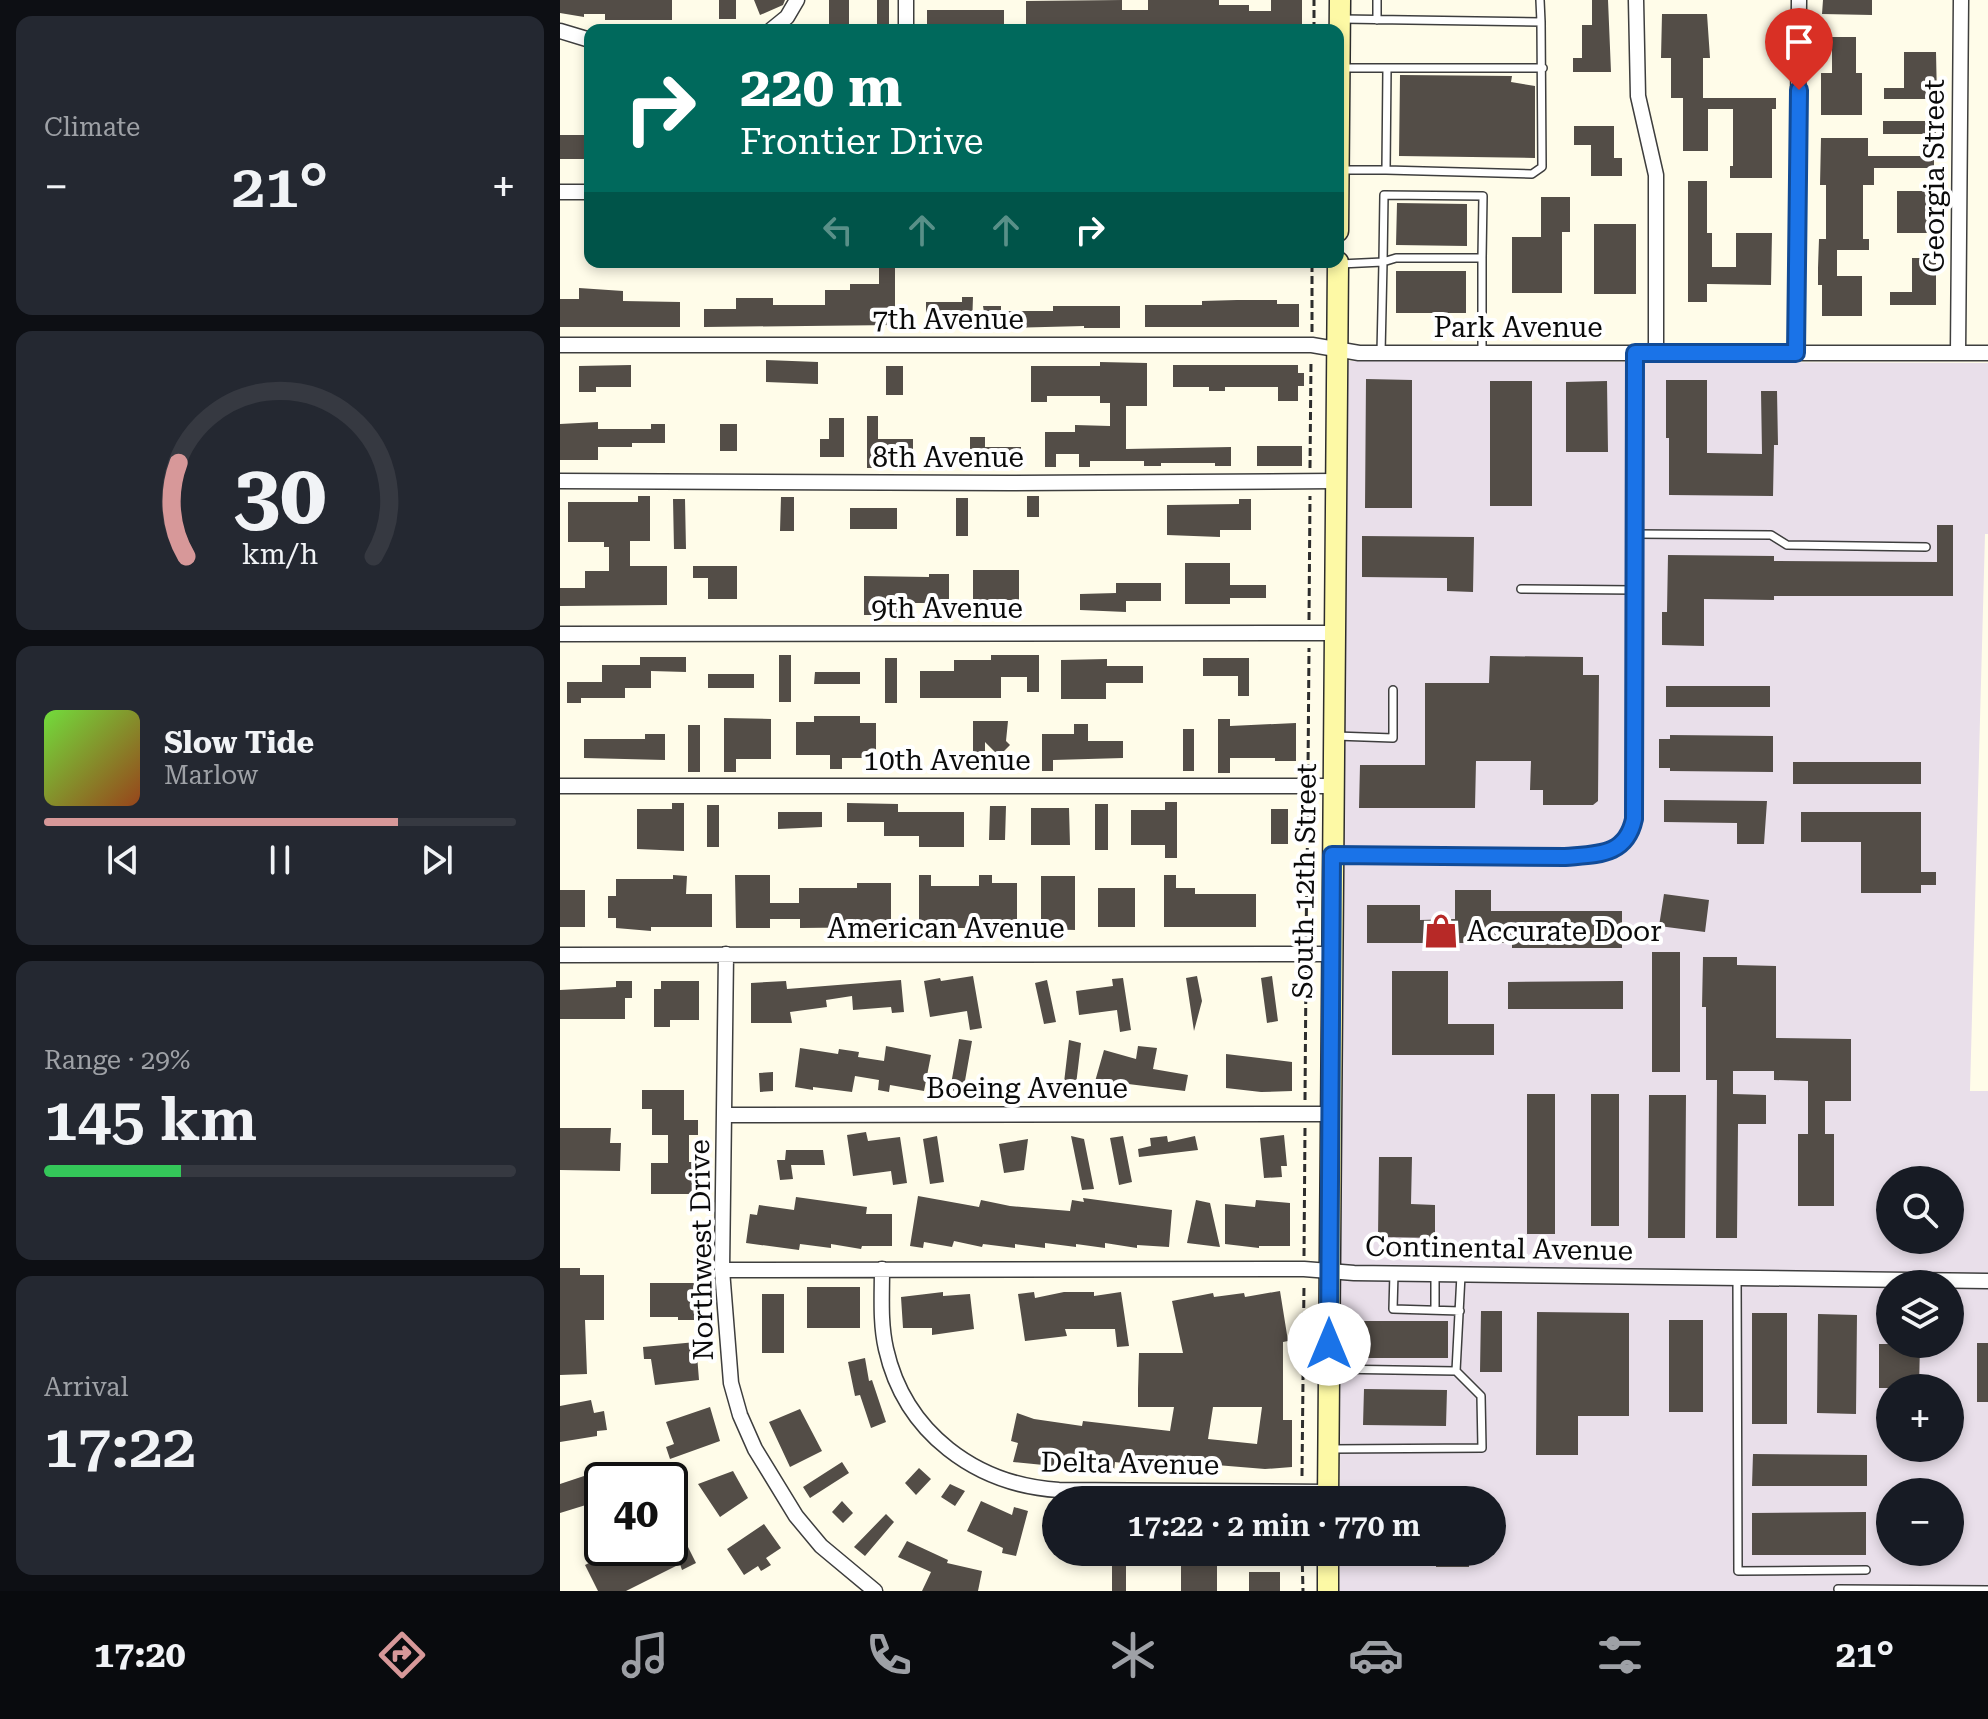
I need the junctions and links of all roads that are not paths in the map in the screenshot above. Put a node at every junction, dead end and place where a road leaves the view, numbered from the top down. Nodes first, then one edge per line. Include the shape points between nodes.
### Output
1 (797, 0) edge
2 (906, 0) edge
3 (1377, 0) edge
4 (1540, 0) edge
5 (1636, 0) edge
6 (1799, 0) edge
7 (1961, 0) edge
8 (1340, 10) edge
9 (1377, 20) junction
10 (1541, 22) junction
11 (778, 24) edge
12 (906, 24) edge
13 (560, 31) edge
14 (584, 38) edge
15 (1344, 68) edge
16 (1387, 68) junction
17 (1543, 68) junction
18 (1344, 170) edge
19 (1386, 170) junction
20 (560, 192) edge
21 (584, 192) edge
22 (1482, 258) junction
23 (1383, 262) junction
24 (1344, 263) edge
25 (1338, 268) edge
26 (560, 345) edge
27 (1336, 349) junction
28 (1381, 353) junction
29 (1482, 353) junction
30 (1635, 353) junction
31 (1656, 353) junction
32 (1796, 353) junction
33 (1958, 353) junction
34 (1988, 353) edge
35 (560, 481) edge
36 (1336, 481) junction
37 (1635, 534) junction
38 (1926, 547) dead end
39 (1521, 589) dead end
40 (1635, 590) junction
41 (1335, 633) junction
42 (560, 634) edge
43 (1393, 690) dead end
44 (1334, 736) junction
45 (560, 786) edge
46 (1333, 786) junction
47 (1332, 855) junction
48 (726, 954) junction
49 (1331, 954) junction
50 (560, 955) edge
51 (1330, 1114) junction
52 (724, 1115) junction
53 (882, 1269) junction
54 (722, 1270) junction
55 (1329, 1271) junction
56 (1394, 1273) junction
57 (1436, 1273) junction
58 (1462, 1273) junction
59 (1737, 1276) junction
60 (1988, 1281) edge
61 (1435, 1310) junction
62 (1460, 1311) junction
63 (1329, 1369) junction
64 (1456, 1371) junction
65 (1329, 1449) junction
66 (1328, 1486) edge
67 (1042, 1489) edge
68 (1328, 1566) edge
69 (1866, 1570) dead end
70 (1838, 1589) dead end
71 (1875, 1590) edge
72 (1988, 1590) edge
73 (875, 1591) edge
74 (1328, 1591) edge

1 - 11 street
2 - 12 street
3 - 9 lane
4 - 10 lane
5 - 31 street via 1638,96 1656,175
6 - 32 street
7 - 33 street, Georgia Street
8 - 9 lane
9 - 10 lane
10 - 17 lane
13 - 14 street
15 - 16 lane
16 - 17 lane
16 - 19 lane
17 - 19 lane via 1542,167 1532,174
18 - 19 lane
20 - 21 street
22 - 23 lane
22 - 23 lane via 1483,196 1384,195
22 - 29 lane
23 - 24 lane
23 - 28 lane
25 - 27 street, South 12th Street
26 - 27 street, 7th Avenue
27 - 28 street, Park Avenue
27 - 36 street, South 12th Street
28 - 29 street, Park Avenue
29 - 30 street, Park Avenue
30 - 31 street, Park Avenue
30 - 37 street
31 - 32 street, Park Avenue
32 - 33 street, Park Avenue
33 - 34 street, Park Avenue
35 - 36 street, 8th Avenue
36 - 41 street, South 12th Street
37 - 38 lane via 1771,535 1787,545
37 - 40 street
39 - 40 lane
40 - 47 street via 1634,819 1620,846 1604,854 1565,857
41 - 42 street, 9th Avenue
41 - 44 street, South 12th Street
43 - 44 lane via 1393,738
44 - 46 street, South 12th Street
45 - 46 street, 10th Avenue
46 - 47 street, South 12th Street
47 - 49 street, South 12th Street
48 - 49 street, American Avenue
48 - 50 street, American Avenue
48 - 52 street, Northwest Drive
49 - 51 street, South 12th Street
51 - 52 street, Boeing Avenue
51 - 55 street, South 12th Street
52 - 54 street, Northwest Drive
53 - 54 street, Continental Avenue
53 - 55 street, Continental Avenue
53 - 67 street, Delta Avenue via 884,1335 891,1367 914,1412 937,1439 983,1473
54 - 73 street, Northwest Drive via 731,1383 755,1449 813,1536
55 - 56 street, Continental Avenue
55 - 63 street, South 12th Street
56 - 57 street, Continental Avenue
56 - 61 lane via 1393,1309
57 - 58 street, Continental Avenue
57 - 61 lane
58 - 59 street, Continental Avenue
58 - 62 lane
59 - 60 street, Continental Avenue
59 - 69 lane via 1738,1571
61 - 62 lane
62 - 64 lane
63 - 64 lane
63 - 65 street, South 12th Street
64 - 65 lane via 1481,1396 1482,1448
65 - 66 street, South 12th Street
68 - 74 street
70 - 71 lane
71 - 72 lane

